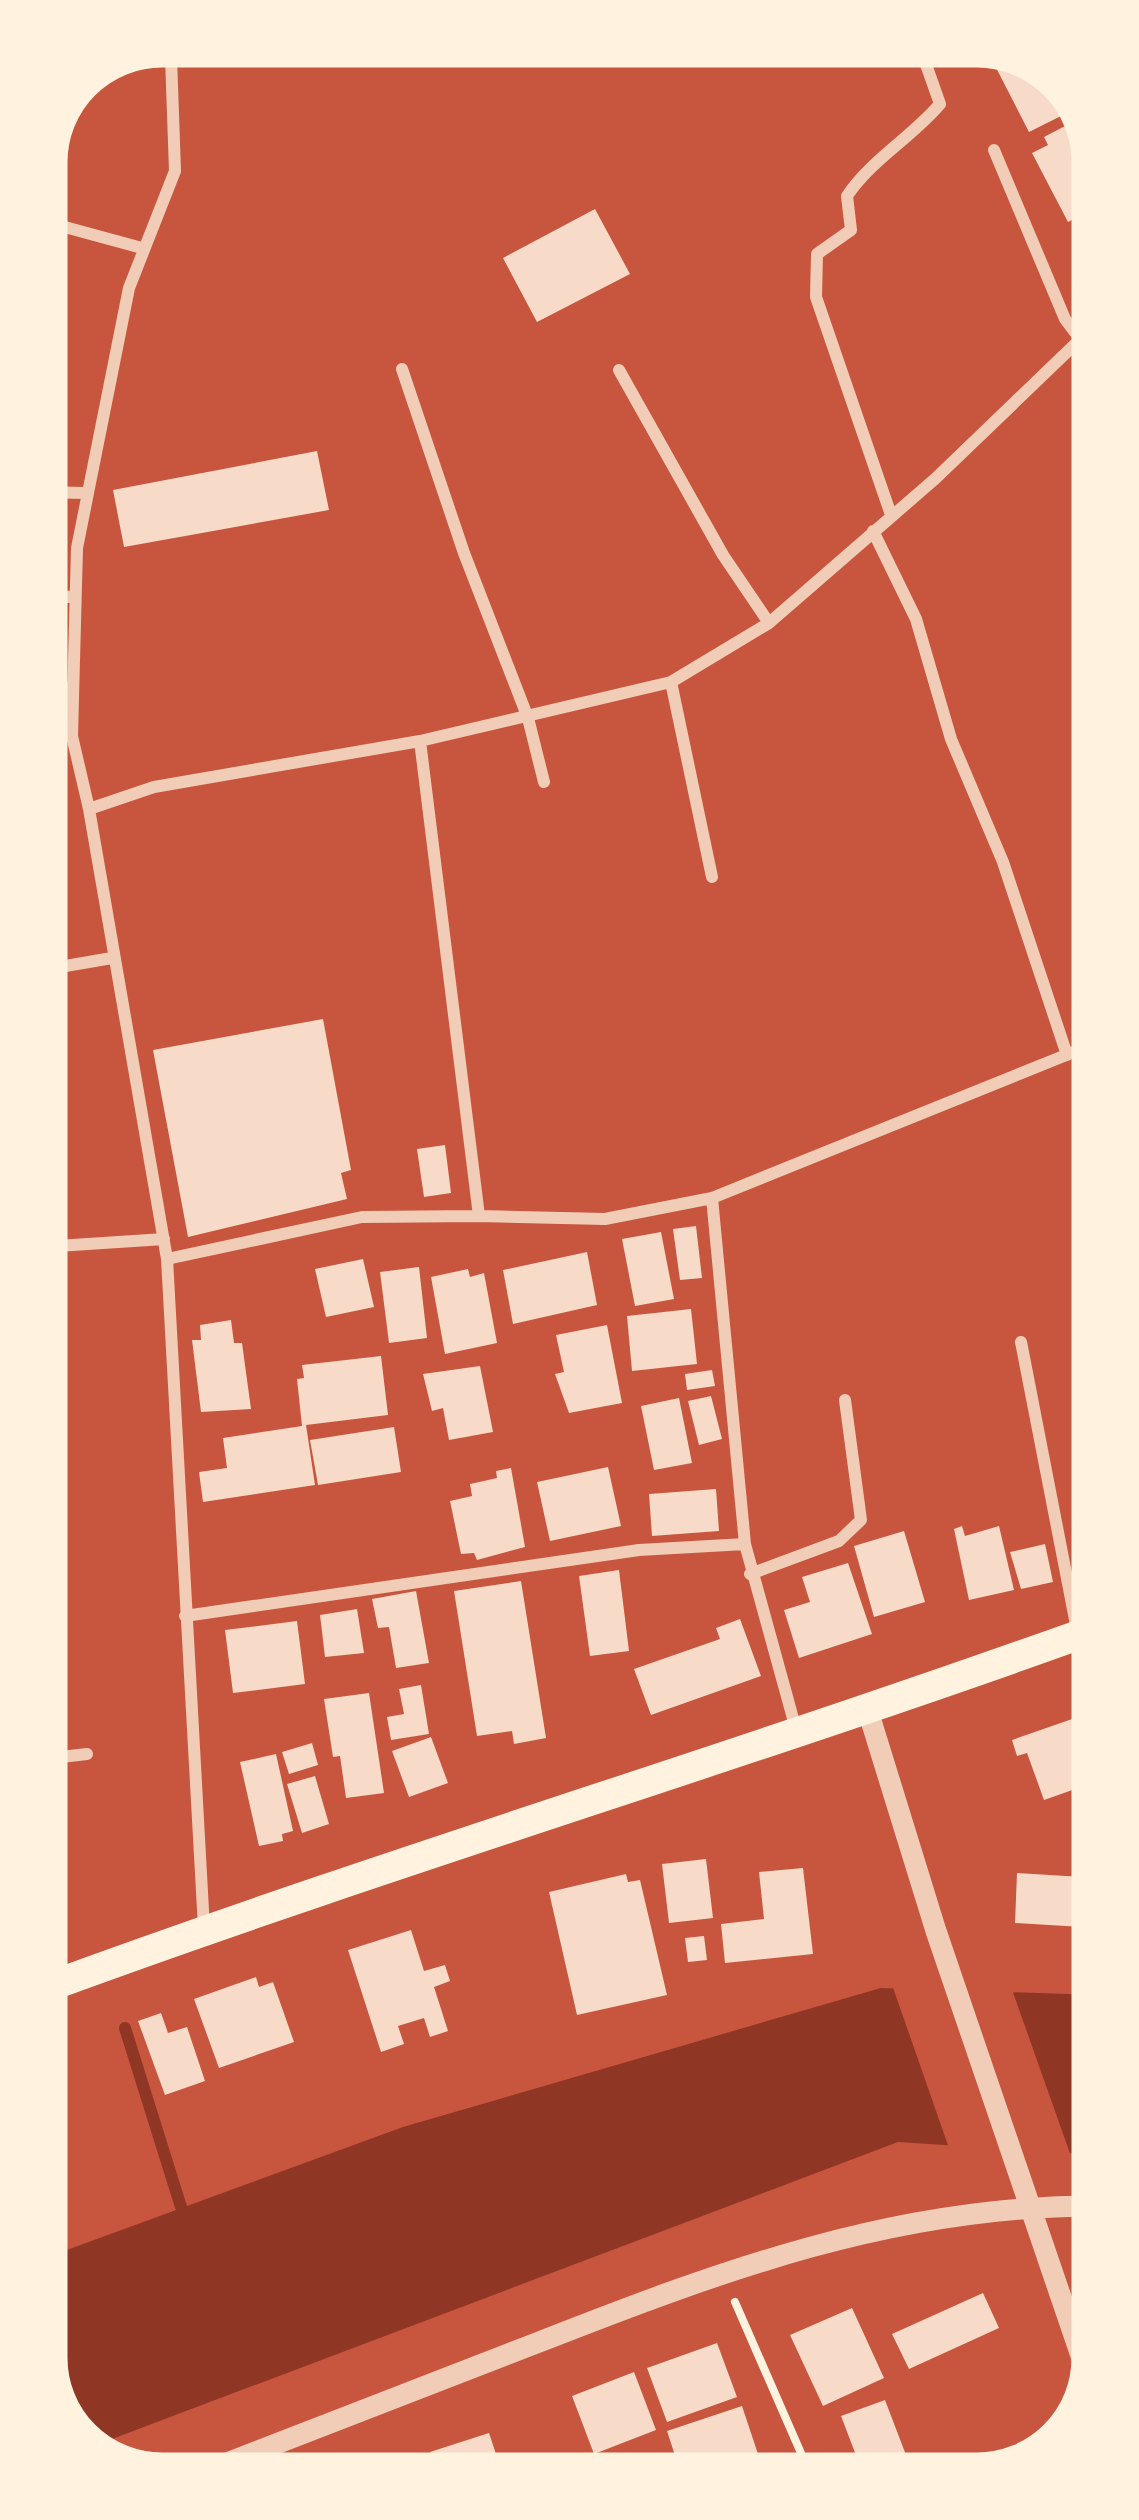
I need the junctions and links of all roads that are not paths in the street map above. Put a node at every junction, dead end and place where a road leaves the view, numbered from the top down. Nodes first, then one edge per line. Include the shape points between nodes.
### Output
1 (924, 60) edge
2 (171, 61) edge
3 (994, 150) dead end
4 (60, 226) edge
5 (142, 248) junction
6 (1079, 338) edge
7 (1079, 340) edge
8 (402, 368) dead end
9 (619, 370) dead end
10 (60, 492) edge
11 (86, 493) junction
12 (891, 515) junction
13 (873, 531) junction
14 (74, 596) junction
15 (60, 598) edge
16 (769, 623) junction
17 (671, 682) junction
18 (72, 687) junction
19 (60, 688) edge
20 (528, 718) junction
21 (420, 741) junction
22 (544, 782) dead end
23 (89, 809) junction
24 (712, 877) dead end
25 (112, 958) junction
26 (60, 967) edge
27 (1079, 1050) edge
28 (1072, 1053) junction
29 (1079, 1076) edge
30 (712, 1198) junction
31 (479, 1216) junction
32 (164, 1239) junction
33 (60, 1246) edge
34 (167, 1259) junction
35 (1021, 1342) dead end
36 (844, 1400) dead end
37 (745, 1544) junction
38 (750, 1574) junction
39 (1079, 1593) edge
40 (185, 1616) junction
41 (1079, 1635) edge
42 (868, 1711) junction
43 (797, 1733) junction
44 (87, 1754) dead end
45 (60, 1757) edge
46 (204, 1929) junction
47 (60, 1982) edge
48 (1030, 2206) junction
49 (1079, 2206) edge
50 (1079, 2350) edge
51 (235, 2460) edge

1 - 12 street via 940,104 866,169 847,196 851,230 817,254 816,297
2 - 5 street via 175,171
3 - 6 street
4 - 5 street
5 - 11 street
7 - 12 street
8 - 20 street
9 - 16 street
10 - 11 street
11 - 14 street
12 - 13 street
13 - 16 street
13 - 28 street via 916,619 951,739
14 - 15 street
14 - 18 street
16 - 17 street
17 - 20 street
17 - 24 street
18 - 19 street
18 - 23 street via 72,736
20 - 21 street
20 - 22 street
21 - 23 street via 154,787
21 - 31 street
23 - 25 street
25 - 26 street
25 - 32 street
27 - 28 street
28 - 29 street
28 - 30 street
30 - 31 street via 605,1219
30 - 37 street
31 - 34 street via 362,1217
32 - 33 street
32 - 34 street
34 - 40 street
35 - 39 street
36 - 38 street via 861,1520 839,1541
37 - 38 street
37 - 40 street via 639,1550
38 - 43 street
40 - 46 street
41 - 42 highway
42 - 43 highway
42 - 48 street
43 - 46 highway
44 - 45 street
46 - 47 highway
48 - 49 street
48 - 50 street
48 - 51 street via 816,2242 725,2270

